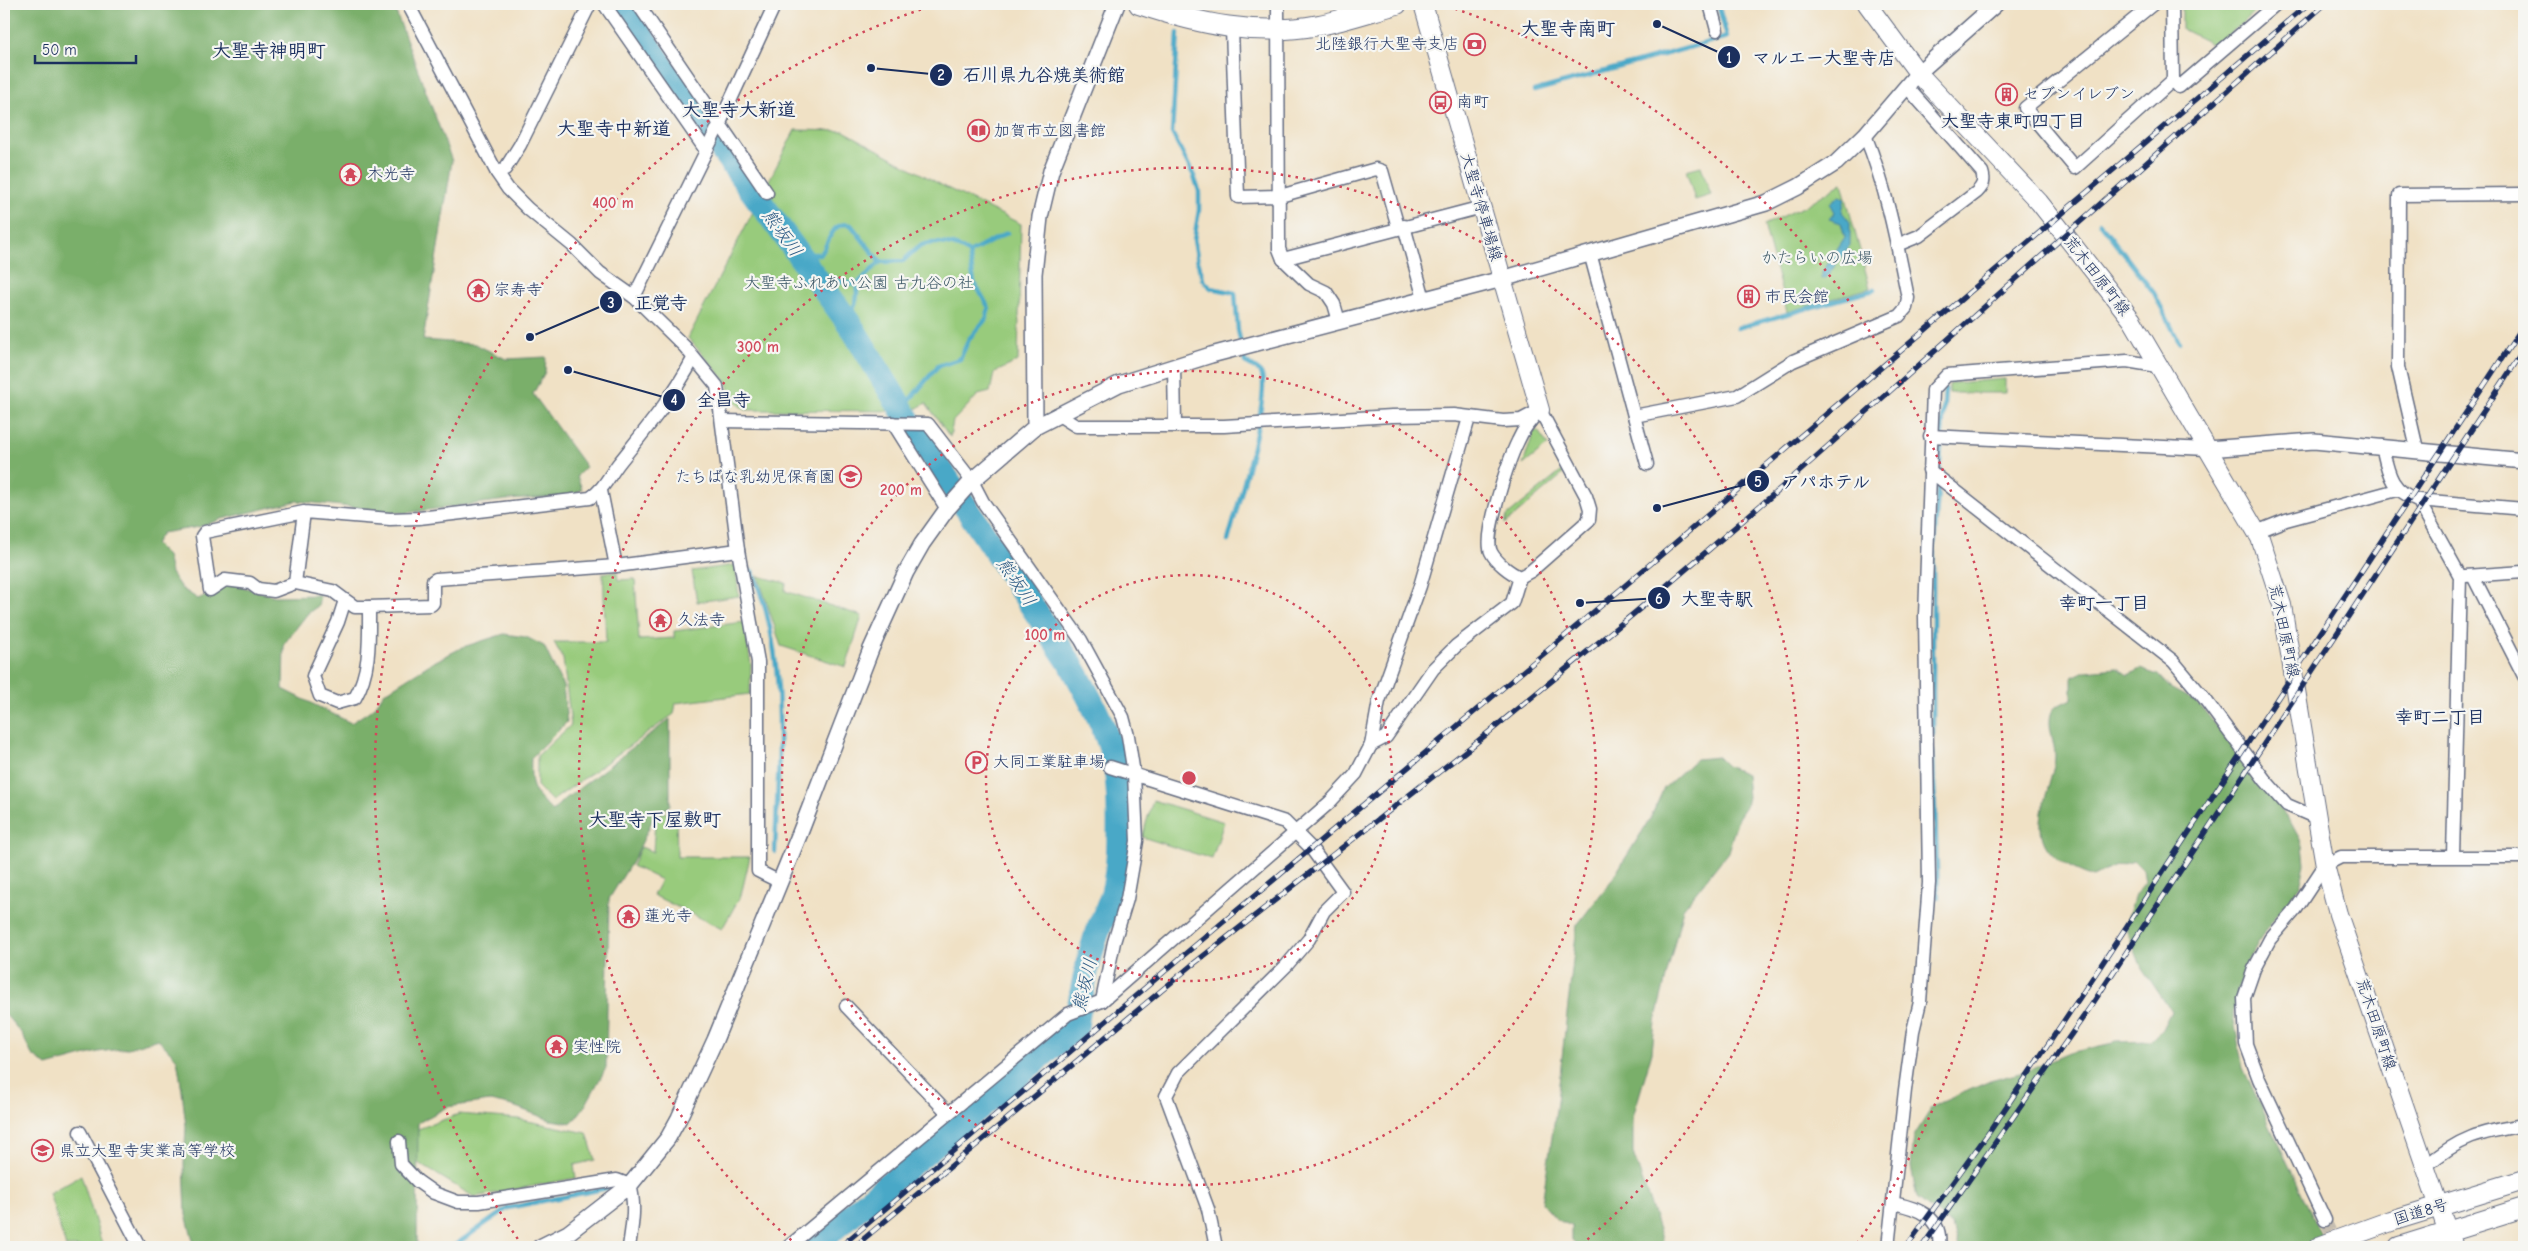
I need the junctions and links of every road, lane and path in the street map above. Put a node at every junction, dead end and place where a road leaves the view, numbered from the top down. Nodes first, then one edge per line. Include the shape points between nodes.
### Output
1 (408, 4) edge
2 (590, 4) edge
3 (604, 4) edge
4 (638, 4) edge
5 (775, 4) edge
6 (1117, 4) edge
7 (1139, 4) edge
8 (1278, 4) edge
9 (1397, 4) edge
10 (1423, 4) edge
11 (1710, 4) edge
12 (1867, 4) edge
13 (1996, 4) edge
14 (2153, 4) edge
15 (2172, 4) edge
16 (2276, 4) edge
17 (1232, 29) junction
18 (1277, 30) junction
19 (1717, 30) dead end
20 (1913, 80) junction
21 (2173, 80) junction
22 (719, 125) junction
23 (1865, 135) junction
24 (707, 146) junction
25 (497, 173) junction
26 (767, 193) dead end
27 (2524, 194) edge
28 (1280, 196) junction
29 (1482, 207) junction
30 (1401, 227) junction
31 (1896, 246) junction
32 (1590, 253) junction
33 (1283, 258) junction
34 (1502, 279) junction
35 (634, 297) junction
36 (1424, 299) junction
37 (1339, 322) junction
38 (693, 359) junction
39 (1174, 366) junction
40 (2157, 366) junction
41 (1540, 410) junction
42 (1057, 414) junction
43 (1634, 416) junction
44 (1469, 418) junction
45 (722, 421) junction
46 (896, 423) junction
47 (1175, 426) junction
48 (1035, 427) junction
49 (1930, 436) junction
50 (2382, 446) junction
51 (2207, 449) junction
52 (2417, 449) junction
53 (2524, 461) edge
54 (1647, 464) dead end
55 (1930, 470) junction
56 (972, 481) junction
57 (2397, 490) junction
58 (601, 492) junction
59 (2418, 500) junction
60 (949, 507) junction
61 (2524, 509) edge
62 (304, 512) junction
63 (2256, 532) junction
64 (738, 550) junction
65 (616, 566) junction
66 (2524, 572) edge
67 (2467, 576) junction
68 (1520, 577) junction
69 (295, 583) junction
70 (345, 600) junction
71 (369, 608) junction
72 (2524, 676) edge
73 (1371, 745) junction
74 (1110, 766) dead end
75 (1134, 774) junction
76 (2317, 818) junction
77 (1294, 831) junction
78 (2453, 856) junction
79 (2524, 856) edge
80 (2326, 865) junction
81 (778, 881) junction
82 (1098, 1002) junction
83 (846, 1006) dead end
84 (948, 1113) junction
85 (2524, 1125) edge
86 (80, 1132) dead end
87 (399, 1140) dead end
88 (2425, 1167) junction
89 (2524, 1180) edge
90 (630, 1185) junction
91 (1894, 1203) junction
92 (2441, 1206) junction
93 (2524, 1208) edge
94 (2325, 1220) tunnel mouth
95 (2451, 1239) edge
96 (140, 1247) edge
97 (540, 1247) edge
98 (630, 1247) edge
99 (788, 1247) edge
100 (1216, 1247) edge
101 (1888, 1247) edge
102 (1939, 1247) edge
103 (2319, 1247) edge
104 (2399, 1247) edge

1 - 25 street
2 - 25 street via 520,144 505,169
3 - 24 street
4 - 22 street
5 - 22 street
6 - 48 street via 1051,171 1040,216 1034,267
7 - 17 highway via 1186,20
8 - 18 street
9 - 18 highway via 1319,25
10 - 29 main road, 大聖寺停車場線
11 - 19 street
12 - 20 main road, 荒木田原町線
13 - 20 street
14 - 21 street via 2025,108 2075,168
15 - 21 street
16 - 21 street via 2179,87
17 - 18 highway
17 - 28 street via 1238,197
18 - 28 street
20 - 23 street
20 - 31 street via 1984,178 1982,188 1977,192 1919,236
20 - 40 main road, 荒木田原町線 via 2039,202 2132,320
22 - 24 street
22 - 26 street
23 - 31 street via 1875,159
23 - 32 street via 1836,163 1766,202
24 - 35 street
25 - 35 street via 528,209 600,273
27 - 52 street via 2399,195 2398,367
28 - 30 street via 1376,169 1382,171
28 - 33 street via 1279,249
29 - 30 street
29 - 34 main road, 大聖寺停車場線
30 - 33 street
30 - 36 street
31 - 43 street via 1908,298 1906,308 1899,316 1793,361 1737,396
32 - 34 street
32 - 43 street
33 - 37 street via 1308,284 1326,292 1334,304
34 - 36 street
34 - 41 main road, 大聖寺停車場線
35 - 38 street
36 - 37 street
37 - 39 street
38 - 45 street via 717,386
38 - 58 street via 678,388 613,471
39 - 42 street via 1119,384
39 - 47 street
40 - 49 street via 2128,361 1947,375 1933,390
40 - 51 main road, 荒木田原町線
41 - 44 street via 1521,420 1503,422
41 - 68 street via 1517,442 1490,530 1491,552 1510,573
41 - 68 street via 1586,496 1589,520
42 - 47 street via 1076,426
42 - 48 street
43 - 54 street
44 - 47 street via 1454,415 1392,416
44 - 73 street via 1420,586 1379,701
45 - 46 street
45 - 64 street
46 - 56 street via 928,424
46 - 60 street
48 - 56 street
49 - 51 street
49 - 55 street
50 - 51 street via 2314,441
50 - 52 street
50 - 57 street
51 - 63 main road, 荒木田原町線
52 - 53 street
55 - 76 street via 2173,661 2287,805
55 - 91 street via 1925,616 1928,883 1920,1002 1905,1090
56 - 60 street
56 - 75 street via 983,502 1081,640 1100,674 1123,717
57 - 59 street
57 - 63 street via 2286,520
58 - 62 street via 579,501 479,509 419,518 390,519
58 - 65 street
59 - 61 street
59 - 67 street
60 - 81 street via 906,572 871,649 800,833
62 - 69 street
62 - 69 street via 206,532 202,536 210,590 225,580 250,583 258,589 274,591
63 - 76 main road, 荒木田原町線 via 2282,605
64 - 65 street
64 - 81 street via 758,662 758,871
65 - 71 street via 436,579 431,605
66 - 67 street
67 - 72 street
67 - 78 street
68 - 73 street via 1512,603 1456,646 1433,669 1386,737
69 - 70 street via 333,590
70 - 71 street via 356,607
70 - 71 street via 312,676 320,696 330,702 344,703 355,698 364,680
73 - 77 street via 1356,774 1330,802
74 - 75 street
75 - 77 street via 1285,822
75 - 82 street via 1137,842 1126,899
76 - 80 main road, 荒木田原町線
77 - 82 street
77 - 100 street via 1323,862 1343,892 1324,911 1308,939 1286,966 1178,1073 1166,1096 1208,1209
78 - 79 street
78 - 80 street via 2341,858
80 - 88 main road, 荒木田原町線 via 2338,914
80 - 94 street via 2296,909 2270,939 2254,969 2244,998 2243,1020 2246,1044 2259,1079
81 - 90 street via 689,1099 668,1138
82 - 84 street via 1068,1014
83 - 84 street
84 - 99 street
85 - 88 street via 2465,1140 2445,1149
86 - 96 street
87 - 90 street via 401,1164 417,1181 434,1193 458,1202 479,1202 610,1180
88 - 92 main road, 荒木田原町線
89 - 92 highway, 国道8号
90 - 97 street via 568,1234
90 - 98 street via 634,1212
91 - 101 street
91 - 102 street via 1928,1214 1936,1225
92 - 95 main road, 荒木田原町線
92 - 103 highway, 国道8号
93 - 95 highway, 国道8号
95 - 104 highway, 国道8号

